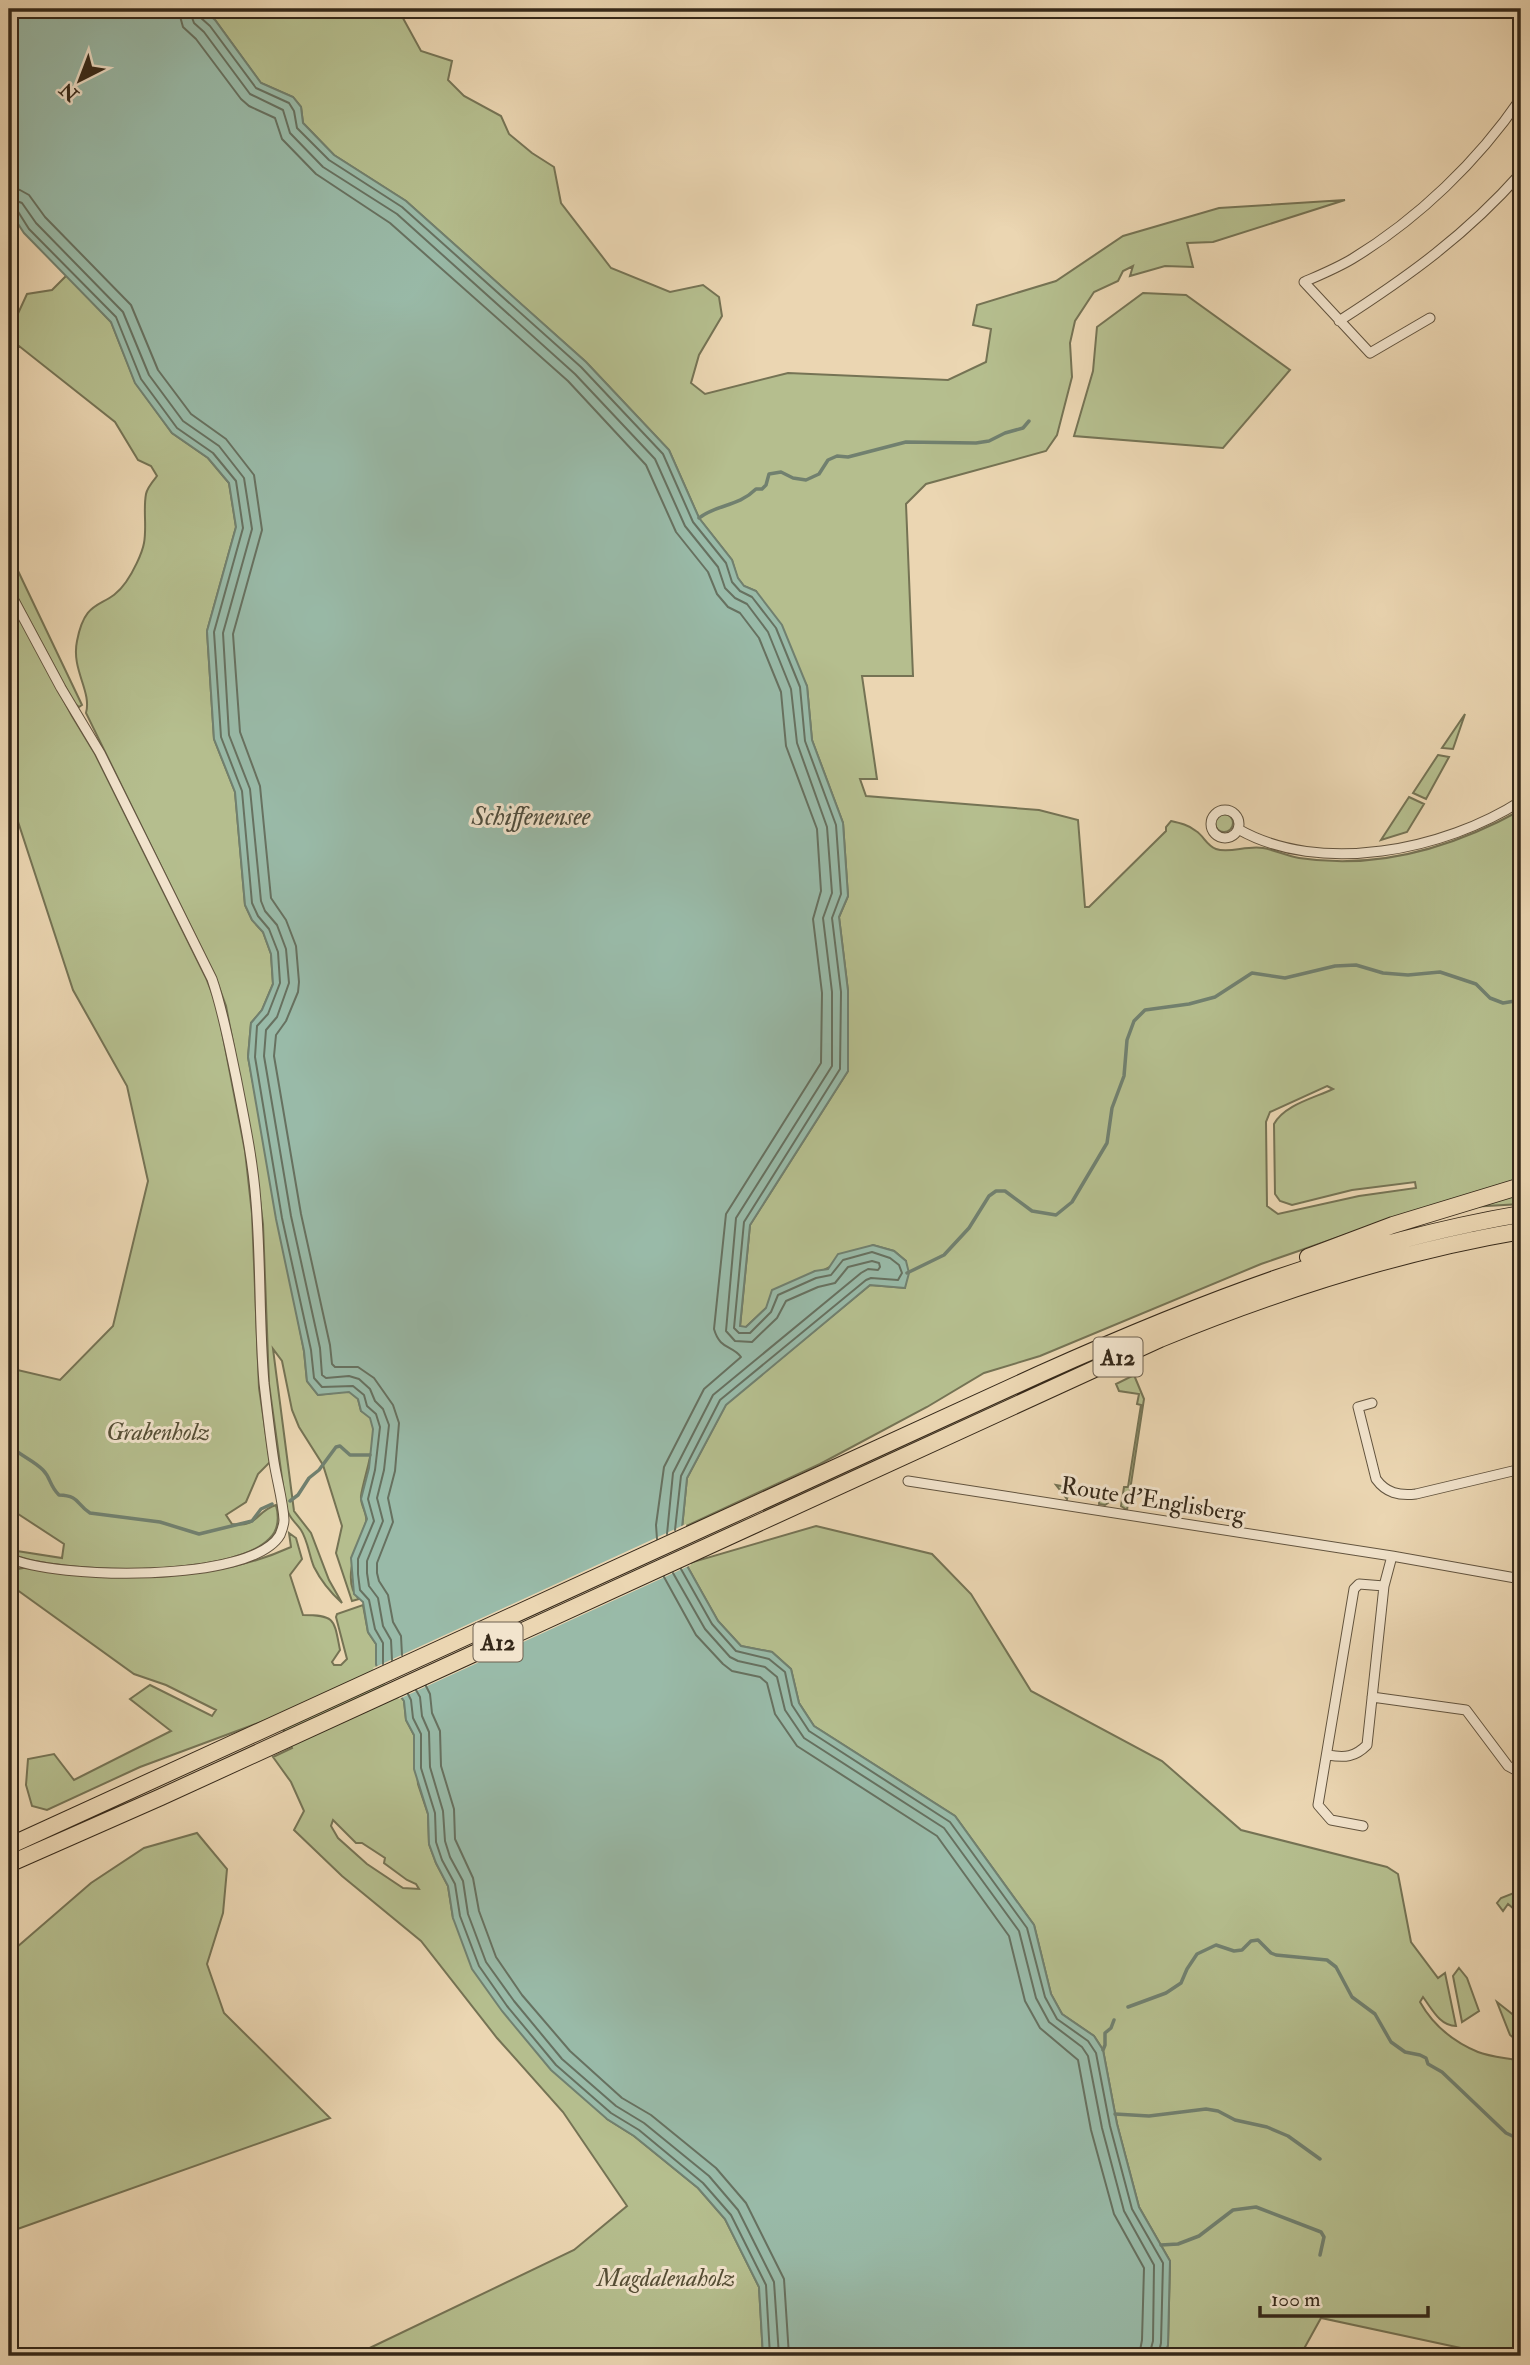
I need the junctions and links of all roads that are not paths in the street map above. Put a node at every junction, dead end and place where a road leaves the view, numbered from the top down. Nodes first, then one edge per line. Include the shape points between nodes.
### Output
1 (1521, 98) edge
2 (1521, 173) edge
3 (1430, 318) dead end
4 (1339, 321) junction
5 (9, 591) edge
6 (1521, 801) edge
7 (1238, 829) dead end
8 (1521, 1186) edge
9 (1521, 1214) edge
10 (1521, 1231) edge
11 (1202, 1304) junction
12 (1372, 1403) dead end
13 (1521, 1469) edge
14 (908, 1481) dead end
15 (1392, 1556) junction
16 (9, 1558) edge
17 (1521, 1579) edge
18 (1384, 1586) junction
19 (1372, 1697) junction
20 (1328, 1755) junction
21 (1521, 1773) edge
22 (1363, 1826) dead end
23 (9, 1846) edge
24 (9, 1864) edge

1 - 4 street via 1500,129 1447,185 1396,230 1304,282
2 - 4 street via 1460,236
3 - 4 street via 1370,353
5 - 16 street via 100,752 212,979 221,1007 250,1151 264,1380 284,1521 281,1532 267,1547 199,1569 140,1574
6 - 7 street via 1445,837 1366,853 1299,851
8 - 11 highway via 1325,1249
9 - 11 highway, A12 via 1353,1252
10 - 24 highway, A12 via 1358,1268 1215,1317 1047,1389
11 - 23 highway, A12
12 - 13 street via 1358,1407 1376,1479 1391,1492 1416,1494
14 - 15 street, Route d'Englisberg
15 - 17 street, Route d'Englisberg
15 - 18 street
18 - 19 street
18 - 20 street via 1359,1584 1354,1588
19 - 20 street via 1367,1745 1357,1755
19 - 21 street via 1466,1710 1508,1766
20 - 22 street via 1318,1805 1331,1820

